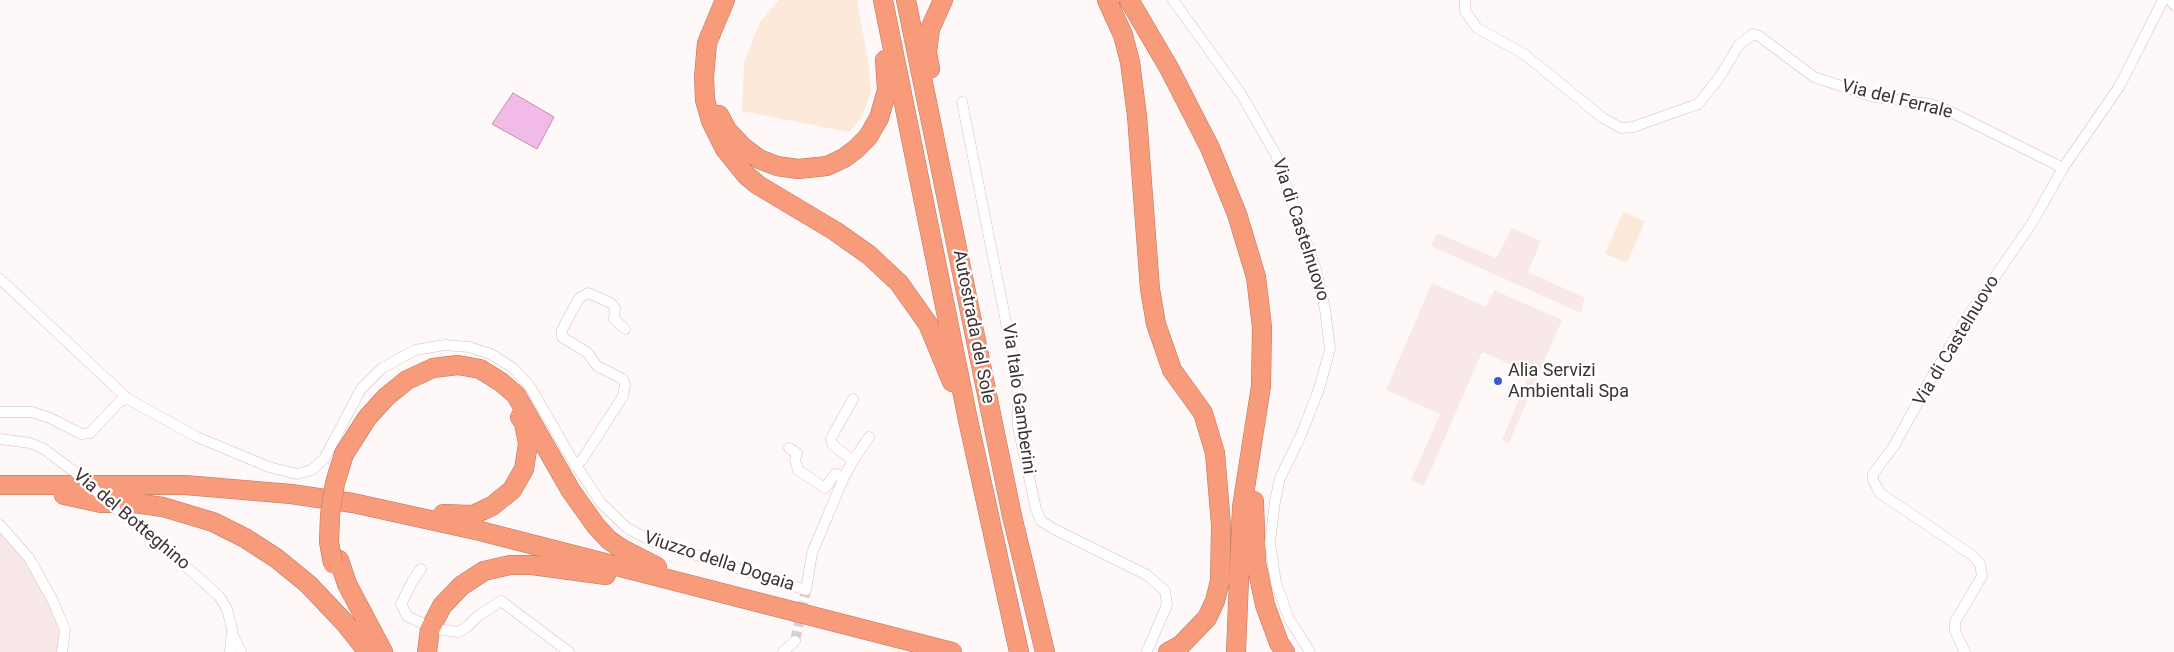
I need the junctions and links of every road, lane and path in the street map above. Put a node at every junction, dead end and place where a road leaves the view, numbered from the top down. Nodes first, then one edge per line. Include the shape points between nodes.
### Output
1 (725, 0) edge
2 (734, 0) edge
3 (875, 0) edge
4 (883, 0) edge
5 (906, 0) edge
6 (943, 0) edge
7 (1093, 0) edge
8 (1107, 0) edge
9 (1129, 0) edge
10 (1173, 0) edge
11 (1466, 0) edge
12 (2163, 0) edge
13 (2170, 0) edge
14 (2174, 5) edge
15 (1134, 93) junction
16 (962, 102) dead end
17 (929, 113) junction
18 (2063, 168) junction
19 (0, 279) edge
20 (625, 329) dead end
21 (128, 399) junction
22 (853, 399) dead end
23 (0, 412) edge
24 (968, 420) junction
25 (1253, 435) junction
26 (870, 437) dead end
27 (0, 439) edge
28 (789, 448) dead end
29 (1214, 453) junction
30 (347, 455) junction
31 (853, 461) junction
32 (575, 465) junction
33 (844, 477) junction
34 (0, 485) edge
35 (64, 495) junction
36 (0, 496) edge
37 (353, 503) junction
38 (0, 525) edge
39 (336, 562) junction
40 (421, 570) dead end
41 (606, 575) junction
42 (697, 587) junction
43 (233, 635) junction
44 (795, 641) tunnel mouth
45 (1175, 648) edge
46 (1147, 651) dead end
47 (62, 652) edge
48 (230, 652) edge
49 (241, 652) edge
50 (368, 652) edge
51 (377, 652) edge
52 (383, 652) edge
53 (427, 652) edge
54 (569, 652) edge
55 (782, 652) edge
56 (900, 652) edge
57 (952, 652) edge
58 (1019, 652) edge
59 (1045, 652) edge
60 (1230, 652) edge
61 (1236, 652) edge
62 (1285, 652) edge
63 (1310, 652) edge
64 (1965, 652) edge

1 - 24 highway via 707,43 704,77 705,100 711,121 725,149 758,185 855,245 899,283 928,324
2 - 3 highway via 717,35 712,64 711,86 716,111 727,130 759,159 798,169 827,166 844,158 868,137 879,118 886,98 887,74
4 - 24 highway, Autostrada del Sole
5 - 17 highway, Autostrada del Sole
6 - 17 highway via 930,29 927,52 936,101
7 - 15 highway via 1109,26
8 - 15 highway via 1123,35
9 - 25 highway via 1170,68 1210,148 1237,214 1256,277 1262,326 1262,372
10 - 63 street, Via di Castelnuovo via 1241,94 1276,156 1316,270 1325,309 1330,348 1319,389 1280,478 1270,543 1276,582 1289,618
11 - 18 street, Via del Ferrale via 1465,10 1477,28 1524,54 1620,128 1633,127 1698,104 1739,45 1753,34 1814,77 1874,97 1945,109
12 - 18 street, Via di Castelnuovo via 2119,87
13 - 14 street
15 - 29 highway via 1150,289 1156,324 1172,370 1203,413
16 - 46 street, Via Italo Gamberini via 1017,377 1018,427 1036,509 1041,521 1147,575 1165,591 1167,605
17 - 59 highway, Autostrada del Sole via 1012,516
18 - 64 street, Via di Castelnuovo via 2032,223 1968,316 1894,446 1873,474 1880,493 1980,564 1982,576 1955,622 1955,631
19 - 21 street, Viuzzo della Dogaia
20 - 32 street via 614,319 615,308 611,303 588,293 579,298 562,330 562,337 588,353 597,366 623,379 625,384 623,396 582,460
21 - 23 street via 120,401 90,433 81,434 32,412
21 - 32 street, Viuzzo della Dogaia via 197,436 269,467 297,474 312,470 324,459 361,389 382,368 415,350 446,345 469,347 491,354 513,368 529,385
22 - 31 street via 831,438 832,444
24 - 58 highway, Autostrada del Sole
25 - 61 highway via 1242,507
25 - 62 highway via 1256,562 1265,605
26 - 31 street
27 - 43 street, Via del Botteghino, bridge via 44,448 76,473 216,592 227,609
28 - 33 street via 797,453 794,460 798,470 824,488 835,474
29 - 45 highway via 1221,525 1220,581 1207,618
29 - 60 highway via 1234,524
30 - 37 highway via 374,418 411,388 436,377 457,373 477,378 498,391 524,423 528,444 524,469 512,490 492,506 473,515 455,516 382,502
30 - 39 highway, bridge via 336,475 330,515 329,542
30 - 42 highway via 366,418 407,380 433,368 458,365 480,369 516,395 571,491 609,540 637,558
31 - 33 street
32 - 33 street, Viuzzo della Dogaia via 607,511 636,534 806,590 812,553
34 - 37 highway via 185,484
35 - 36 highway
35 - 41 highway via 148,494 309,508 443,534
35 - 50 highway via 101,503 163,507 213,522 244,538 308,584
37 - 42 highway via 480,531
38 - 47 street via 29,558 53,601 65,630
39 - 51 highway via 344,591
39 - 52 highway
40 - 54 street via 401,604 407,616 431,627 459,632 501,601
41 - 53 highway via 532,564 484,571 461,586 442,606 430,629
41 - 56 highway
42 - 57 highway
43 - 48 street, Via del Botteghino
43 - 49 street, Via del Botteghino
44 - 55 street

